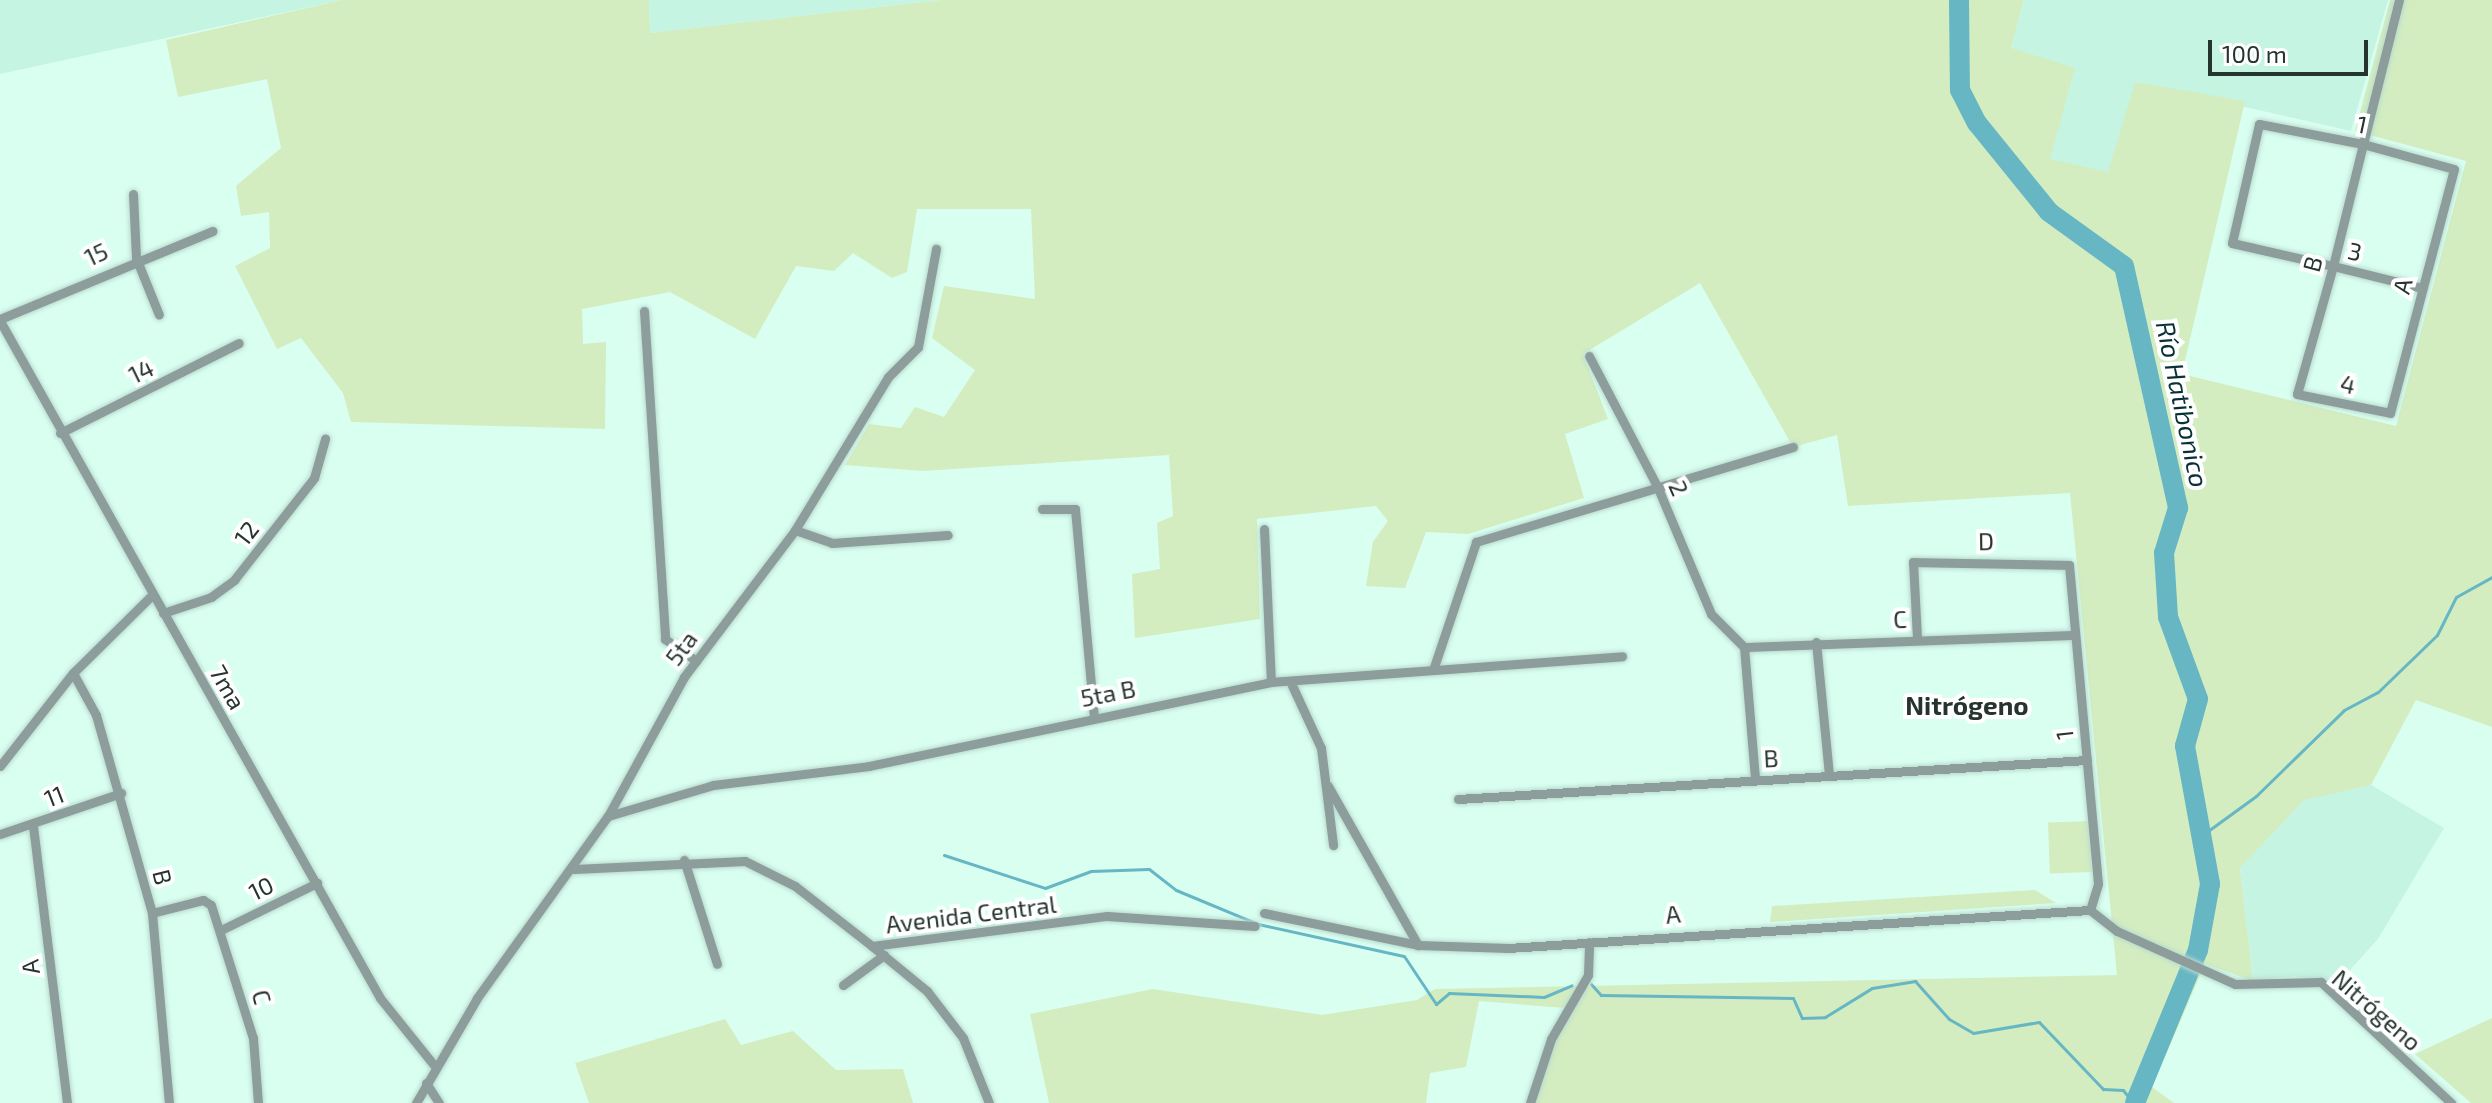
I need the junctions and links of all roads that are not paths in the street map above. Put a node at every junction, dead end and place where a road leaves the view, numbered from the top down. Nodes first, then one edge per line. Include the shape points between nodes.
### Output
1 (2399, 0) edge
2 (2363, 144) junction
3 (2454, 169) joint
4 (133, 194) dead end
5 (212, 231) dead end
6 (2232, 243) joint
7 (936, 249) dead end
8 (136, 258) junction
9 (2333, 266) junction
10 (2422, 288) junction
11 (644, 311) dead end
12 (159, 315) dead end
13 (0, 320) edge
14 (239, 343) dead end
15 (1589, 356) dead end
16 (2297, 394) joint
17 (2390, 413) joint
18 (60, 433) junction
19 (325, 439) dead end
20 (1793, 447) dead end
21 (1657, 486) junction
22 (1042, 509) dead end
23 (1264, 529) dead end
24 (795, 530) junction
25 (948, 535) dead end
26 (2059, 559) joint
27 (152, 595) junction
28 (163, 613) junction
29 (2074, 635) junction
30 (1917, 638) junction
31 (1816, 642) junction
32 (1744, 647) junction
33 (1622, 656) dead end
34 (696, 661) junction
35 (1434, 667) junction
36 (73, 673) junction
37 (1290, 681) junction
38 (1271, 682) junction
39 (1094, 716) junction
40 (2087, 760) junction
41 (0, 766) edge
42 (1829, 775) junction
43 (1755, 779) junction
44 (1328, 786) junction
45 (121, 793) junction
46 (1458, 799) dead end
47 (608, 816) junction
48 (33, 826) junction
49 (0, 834) edge
50 (1333, 845) dead end
51 (684, 860) junction
52 (574, 869) junction
53 (317, 883) junction
54 (2090, 910) junction
55 (152, 913) junction
56 (1264, 913) dead end
57 (1255, 926) dead end
58 (223, 929) junction
59 (1589, 942) junction
60 (1418, 945) junction
61 (872, 946) junction
62 (884, 955) junction
63 (717, 964) dead end
64 (843, 985) dead end
65 (433, 1064) junction
66 (426, 1083) junction
67 (67, 1103) edge
68 (169, 1103) edge
69 (258, 1103) edge
70 (416, 1103) edge
71 (439, 1103) edge
72 (989, 1103) edge
73 (1530, 1103) edge
74 (2451, 1103) edge

1 - 2 street, B
2 - 3 street, 1
2 - 6 street, 1 via 2259,124
2 - 9 street, B
3 - 10 street, A
4 - 8 street
5 - 8 street, 15
6 - 9 street, 3
7 - 24 street, 5ta via 918,347 888,377
8 - 12 street
8 - 13 street, 15
9 - 10 street, 3
9 - 16 street, B
10 - 17 street, A
11 - 34 street via 665,639
13 - 18 street, 7ma
14 - 18 street, 14
15 - 21 street, 2
16 - 17 street, 4
18 - 27 street, 7ma
19 - 28 street, 12 via 314,478 234,580 211,597
20 - 21 street
21 - 32 street, 2 via 1711,614 1729,638
21 - 35 street via 1476,542
22 - 39 street via 1075,509
23 - 38 street
24 - 25 street via 832,543
24 - 34 street, 5ta
26 - 29 street, 1 via 2069,565
26 - 30 street, D via 1913,562
27 - 28 street, 7ma
27 - 36 street
28 - 53 street, 7ma
29 - 30 street, C
29 - 40 street, 1
30 - 31 street, C
31 - 32 street, C
31 - 42 street
32 - 43 street
33 - 35 street, 5ta B
34 - 47 street, 5ta
35 - 37 street, 5ta B
36 - 41 street
36 - 45 street, B via 96,715
37 - 38 street, 5ta B
37 - 44 street via 1321,748
38 - 39 street, 5ta B
39 - 47 street, 5ta B via 869,766 713,785
40 - 42 street, B
40 - 54 street, 1 via 2098,884
42 - 43 street, B
43 - 46 street, B
44 - 50 street
44 - 60 street
45 - 48 street, 11
45 - 55 street, B
47 - 52 street, 5ta
48 - 49 street, 11
48 - 67 street, A
51 - 52 street, Avenida Central
51 - 61 street, Avenida Central via 745,861 772,872
51 - 63 street
52 - 65 street, 5ta
53 - 58 street, 10
53 - 65 street, 7ma via 380,998
54 - 59 street, A
54 - 74 street, Nitrógeno via 2235,984 2321,982
55 - 58 street, C via 203,900
55 - 68 street, B
56 - 60 street, A
57 - 61 street, Avenida Central via 1107,916
58 - 69 street, C via 253,1038
59 - 60 street, A
59 - 73 street via 1588,975 1551,1039
61 - 62 street
62 - 64 street
62 - 72 street via 927,991 963,1038
65 - 66 street, 5ta
66 - 70 street, 5ta
66 - 71 street

